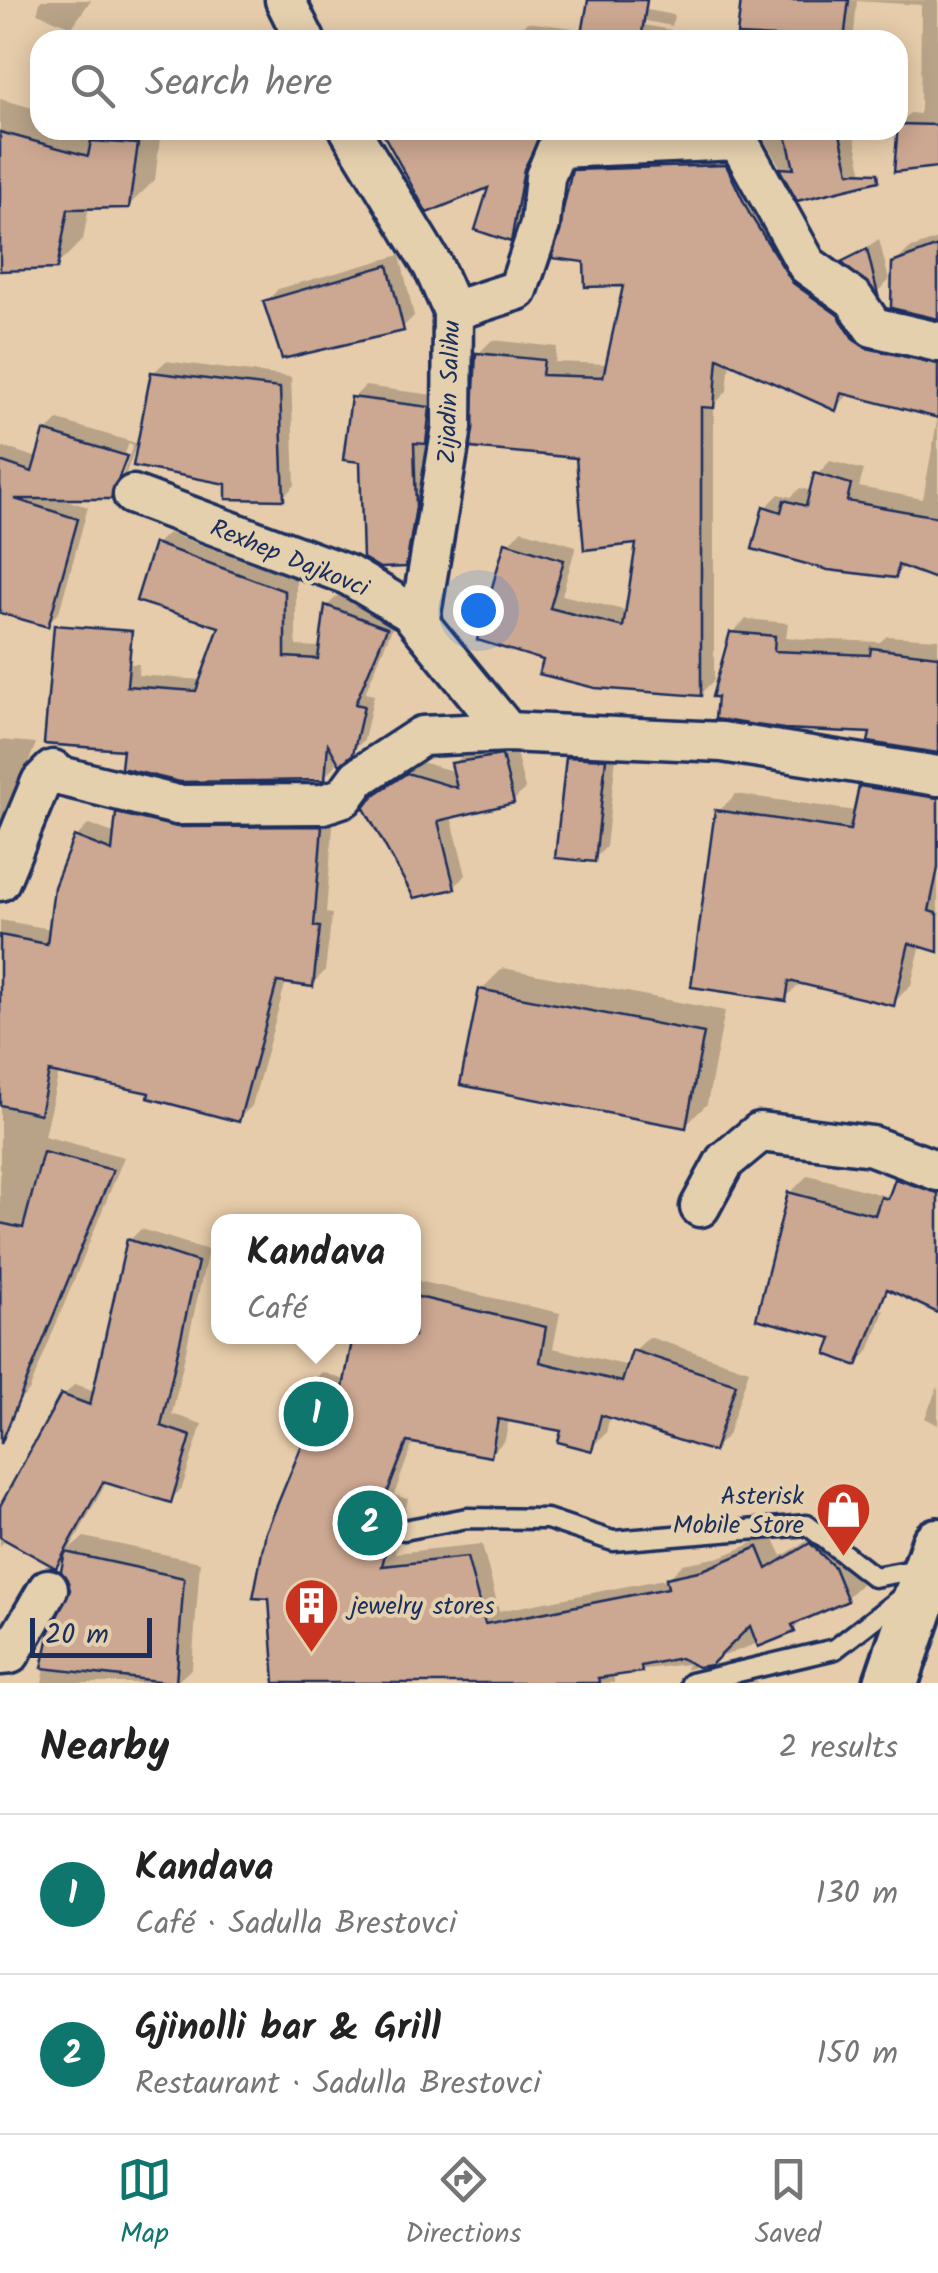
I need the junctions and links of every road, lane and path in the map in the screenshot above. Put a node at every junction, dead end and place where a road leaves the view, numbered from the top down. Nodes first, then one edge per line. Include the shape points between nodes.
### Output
1 (285, 0) edge
2 (300, 30) edge
3 (356, 140) edge
4 (454, 311) junction
5 (938, 342) edge
6 (133, 496) dead end
7 (415, 616) junction
8 (508, 732) junction
9 (938, 776) edge
10 (0, 881) edge
11 (938, 1172) edge
12 (700, 1207) dead end
13 (404, 1530) dead end
14 (930, 1564) edge
15 (48, 1589) dead end
16 (0, 1654) edge
17 (691, 1683) edge
18 (891, 1683) edge

1 - 2 street
3 - 4 street, Zijadin Salihu
4 - 5 street via 518,290 557,148 738,140 807,265 854,299 873,327
4 - 7 street, Zijadin Salihu via 452,427
6 - 7 street, Rexhep Dajkovci via 348,575
7 - 8 street, Rexhep Dajkovci
8 - 9 street via 722,742
8 - 10 street via 422,736 358,778 344,797 323,804 177,805 53,770 41,782
11 - 12 street via 872,1146 760,1132 725,1162
13 - 14 lane via 467,1518 546,1519 613,1541 808,1526 874,1578
14 - 17 lane via 835,1649
14 - 18 main road
15 - 16 street via 10,1654

